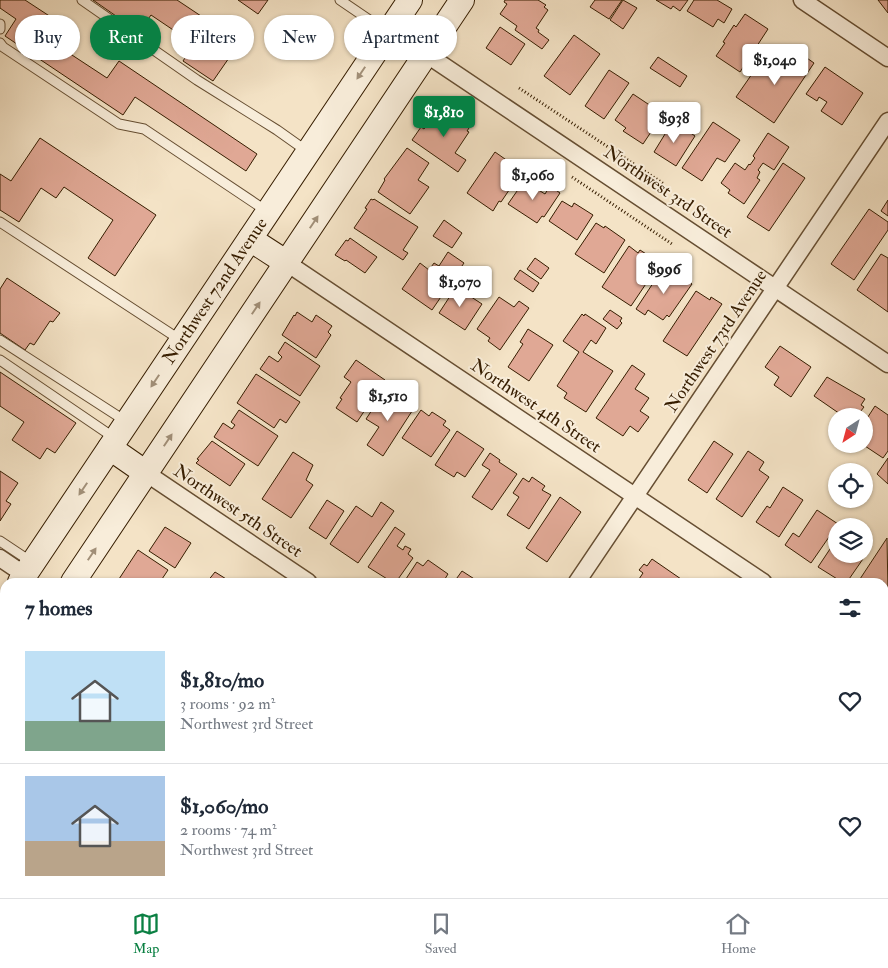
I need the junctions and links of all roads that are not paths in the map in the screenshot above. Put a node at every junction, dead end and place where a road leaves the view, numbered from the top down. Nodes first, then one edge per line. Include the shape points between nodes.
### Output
1 (82, 0) edge
2 (340, 0) edge
3 (410, 0) edge
4 (462, 0) edge
5 (802, 0) edge
6 (362, 15) edge
7 (400, 15) edge
8 (452, 15) edge
9 (0, 24) edge
10 (0, 29) edge
11 (0, 43) edge
12 (888, 58) edge
13 (370, 60) edge
14 (422, 60) edge
15 (435, 60) edge
16 (888, 121) edge
17 (309, 152) junction
18 (268, 213) junction
19 (0, 222) edge
20 (250, 239) junction
21 (287, 263) junction
22 (776, 289) junction
23 (0, 340) edge
24 (182, 341) junction
25 (0, 360) edge
26 (888, 364) edge
27 (118, 437) junction
28 (146, 473) junction
29 (635, 497) junction
30 (0, 541) edge
31 (0, 558) edge
32 (26, 573) edge
33 (76, 578) edge
34 (302, 578) edge
35 (580, 578) edge
36 (757, 578) edge

1 - 17 lane
2 - 6 lane
3 - 7 main road, Northwest 72nd Avenue
4 - 8 main road
5 - 12 street
9 - 10 lane
11 - 18 lane via 119,124 144,129
13 -> 17 main road, Northwest 72nd Avenue
21 -> 14 main road
15 - 22 street, Northwest 3rd Street
16 - 22 street, Northwest 73rd Avenue
17 - 18 main road, Northwest 72nd Avenue
18 - 20 main road, Northwest 72nd Avenue
19 - 24 lane
20 - 21 main road
20 - 24 main road, Northwest 72nd Avenue
28 -> 21 main road
21 - 29 street, Northwest 4th Street
22 - 26 street, Northwest 3rd Street
22 - 29 street, Northwest 73rd Avenue
23 - 27 lane
24 -> 27 main road, Northwest 72nd Avenue
25 - 27 lane
27 - 28 main road
27 -> 32 main road, Northwest 72nd Avenue
33 -> 28 main road
28 - 34 street, Northwest 5th Street
29 - 35 street, Northwest 73rd Avenue
29 - 36 street, Northwest 4th Street
30 - 32 lane
31 - 32 street

